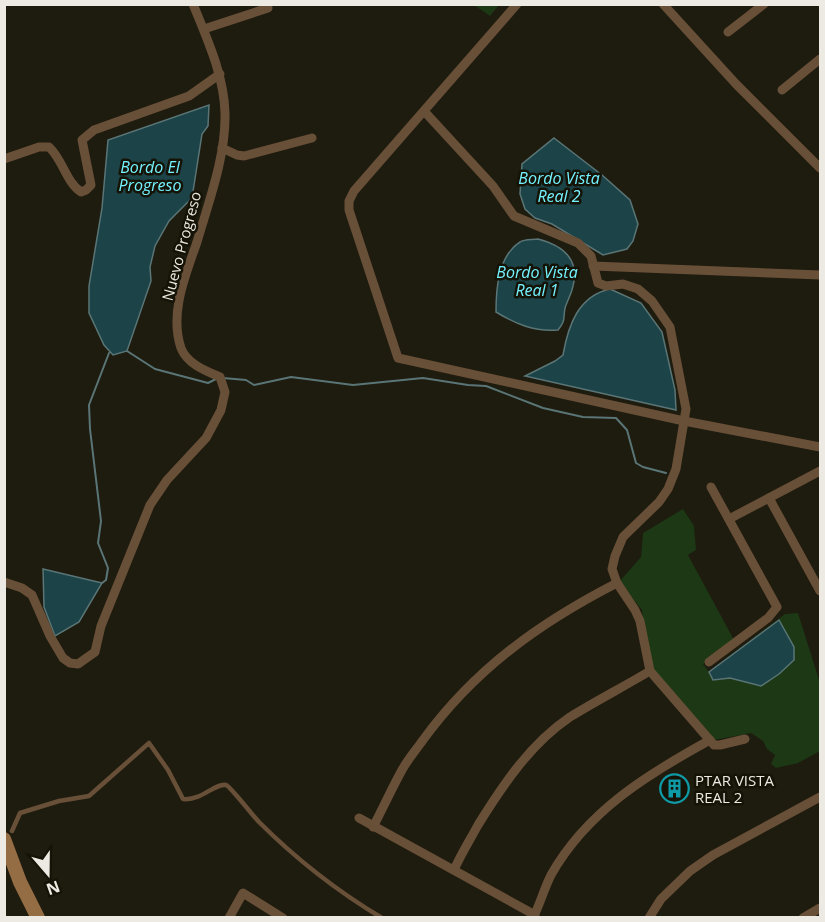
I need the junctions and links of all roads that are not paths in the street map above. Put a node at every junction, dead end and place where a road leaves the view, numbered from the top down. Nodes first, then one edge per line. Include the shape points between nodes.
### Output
1 (193, 4) edge
2 (517, 4) edge
3 (663, 4) edge
4 (764, 4) edge
5 (268, 8) dead end
6 (204, 29) junction
7 (728, 32) dead end
8 (820, 59) edge
9 (220, 74) junction
10 (782, 90) dead end
11 (424, 111) junction
12 (312, 138) dead end
13 (222, 148) junction
14 (4, 159) edge
15 (820, 168) edge
16 (593, 266) junction
17 (820, 275) edge
18 (684, 421) junction
19 (820, 447) edge
20 (820, 471) edge
21 (711, 487) dead end
22 (769, 498) junction
23 (729, 519) junction
24 (4, 582) edge
25 (617, 583) junction
26 (820, 591) edge
27 (709, 662) dead end
28 (650, 670) junction
29 (745, 739) dead end
30 (710, 740) junction
31 (820, 797) edge
32 (359, 818) dead end
33 (373, 827) junction
34 (8, 835) edge
35 (4, 868) edge
36 (454, 870) junction
37 (820, 908) edge
38 (529, 915) edge
39 (27, 918) edge
40 (38, 918) edge
41 (229, 918) edge
42 (283, 918) edge
43 (382, 918) edge
44 (649, 918) edge
45 (803, 918) edge

1 - 6 street, Nuevo Progreso
2 - 11 street
3 - 15 street
4 - 7 street
5 - 6 street
6 - 9 street, Nuevo Progreso
8 - 10 street
9 - 13 street, Nuevo Progreso via 225,113
9 - 14 street via 189,96 94,130 82,140 91,184 81,192 50,147
11 - 16 street via 493,186 514,216 578,243 591,256
11 - 18 street via 354,190 349,201 398,358
12 - 13 street via 244,156
13 - 24 street, Nuevo Progreso via 180,294 177,327 182,350 194,365 220,377 225,392 206,438 167,480 150,506 101,626 95,652 78,664 63,658 32,595
16 - 17 street
16 - 18 street via 598,283 638,289 670,327 686,409
18 - 19 street
18 - 25 street via 676,469 668,489 623,537 615,556 612,569
20 - 22 street
21 - 23 street
22 - 23 street
22 - 26 street
23 - 27 street via 777,607
25 - 28 street via 640,621
25 - 33 street via 532,632 474,679 402,769
28 - 30 street
28 - 36 street via 569,718 546,737 516,768 494,799
29 - 30 street via 720,745
30 - 38 street via 641,780 608,805 566,853
31 - 44 street via 690,871
32 - 33 street
33 - 36 street
34 - 40 street via 20,882
34 - 43 lane via 20,813 89,796 149,743 183,799 192,800 219,786 232,788 244,807 304,863 347,897
35 - 39 street
36 - 38 street
37 - 45 street
41 - 42 street via 243,893

